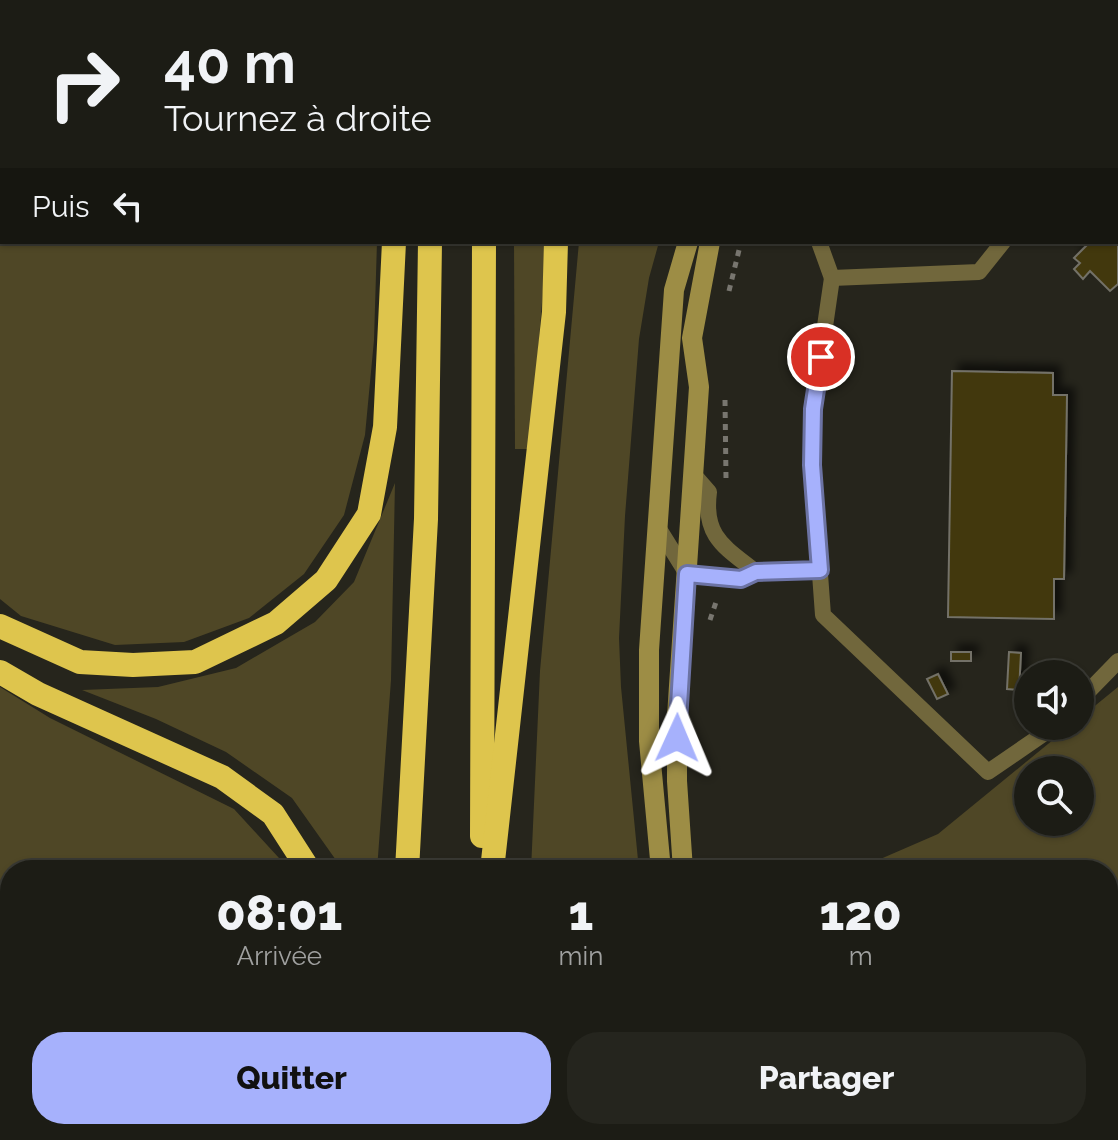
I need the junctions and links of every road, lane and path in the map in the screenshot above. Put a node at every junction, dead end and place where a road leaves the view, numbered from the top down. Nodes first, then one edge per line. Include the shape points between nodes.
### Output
1 (394, 244) edge
2 (430, 244) edge
3 (484, 244) edge
4 (556, 244) edge
5 (687, 244) edge
6 (710, 244) edge
7 (741, 244) edge
8 (820, 244) edge
9 (1001, 244) edge
10 (832, 278) junction
11 (729, 292) dead end
12 (725, 395) dead end
13 (695, 476) junction
14 (726, 487) dead end
15 (659, 529) junction
16 (820, 570) junction
17 (756, 572) junction
18 (687, 574) junction
19 (723, 579) junction
20 (708, 625) dead end
21 (0, 626) edge
22 (1118, 661) edge
23 (0, 672) edge
24 (1094, 686) edge
25 (1035, 740) edge
26 (303, 860) edge
27 (408, 860) edge
28 (482, 860) edge
29 (493, 860) edge
30 (660, 860) edge
31 (682, 860) edge

1 - 21 highway via 385,427 369,514 326,580 276,623 195,662 80,662
2 - 27 highway via 426,519
3 - 28 highway
4 - 29 highway via 554,312
5 - 15 main road via 674,290
6 - 13 main road via 692,338 699,387
7 - 11 path
8 - 10 lane
9 - 10 lane via 979,272
10 - 16 lane via 813,409
12 - 14 path
13 - 17 lane via 709,492 713,535
13 - 18 main road
15 - 18 lane
15 - 30 main road via 649,650 649,741
16 - 17 lane
16 - 25 lane via 823,615 988,772
17 - 19 lane
18 - 19 lane
18 - 31 main road via 677,742
19 - 20 path
22 - 24 lane
23 - 26 highway via 222,777 273,814

